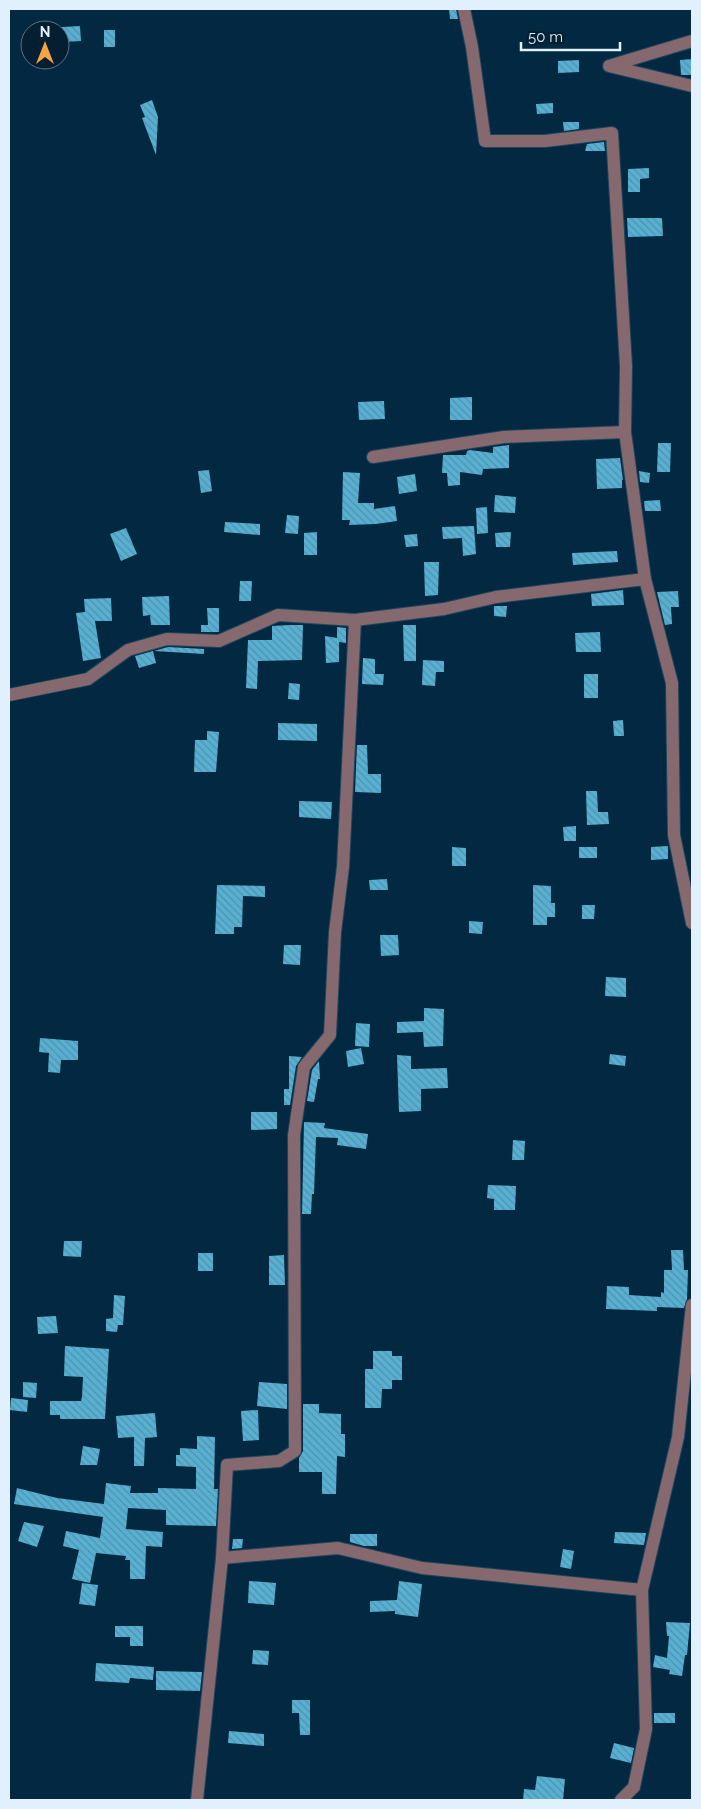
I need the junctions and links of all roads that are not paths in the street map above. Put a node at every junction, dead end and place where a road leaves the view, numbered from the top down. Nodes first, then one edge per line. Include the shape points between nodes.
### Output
1 (464, 9) edge
2 (692, 41) edge
3 (692, 86) edge
4 (625, 432) junction
5 (373, 457) dead end
6 (645, 578) junction
7 (355, 620) junction
8 (9, 695) edge
9 (692, 923) edge
10 (692, 1305) edge
11 (222, 1558) junction
12 (642, 1590) junction
13 (197, 1800) edge
14 (621, 1800) edge

1 - 4 street via 485,141 545,141 612,133 626,366
2 - 3 street via 609,66
4 - 5 street via 504,437
4 - 6 street
6 - 7 street via 496,596 444,609
6 - 9 street via 672,683 674,835
7 - 8 street via 278,615 219,641 167,639 128,650 88,679
7 - 11 street via 343,867 335,932 330,1035 304,1067 294,1135 295,1451 280,1461 227,1465
10 - 12 street via 678,1437
11 - 12 street via 338,1548 422,1568
11 - 13 street
12 - 14 street via 646,1729 634,1787

